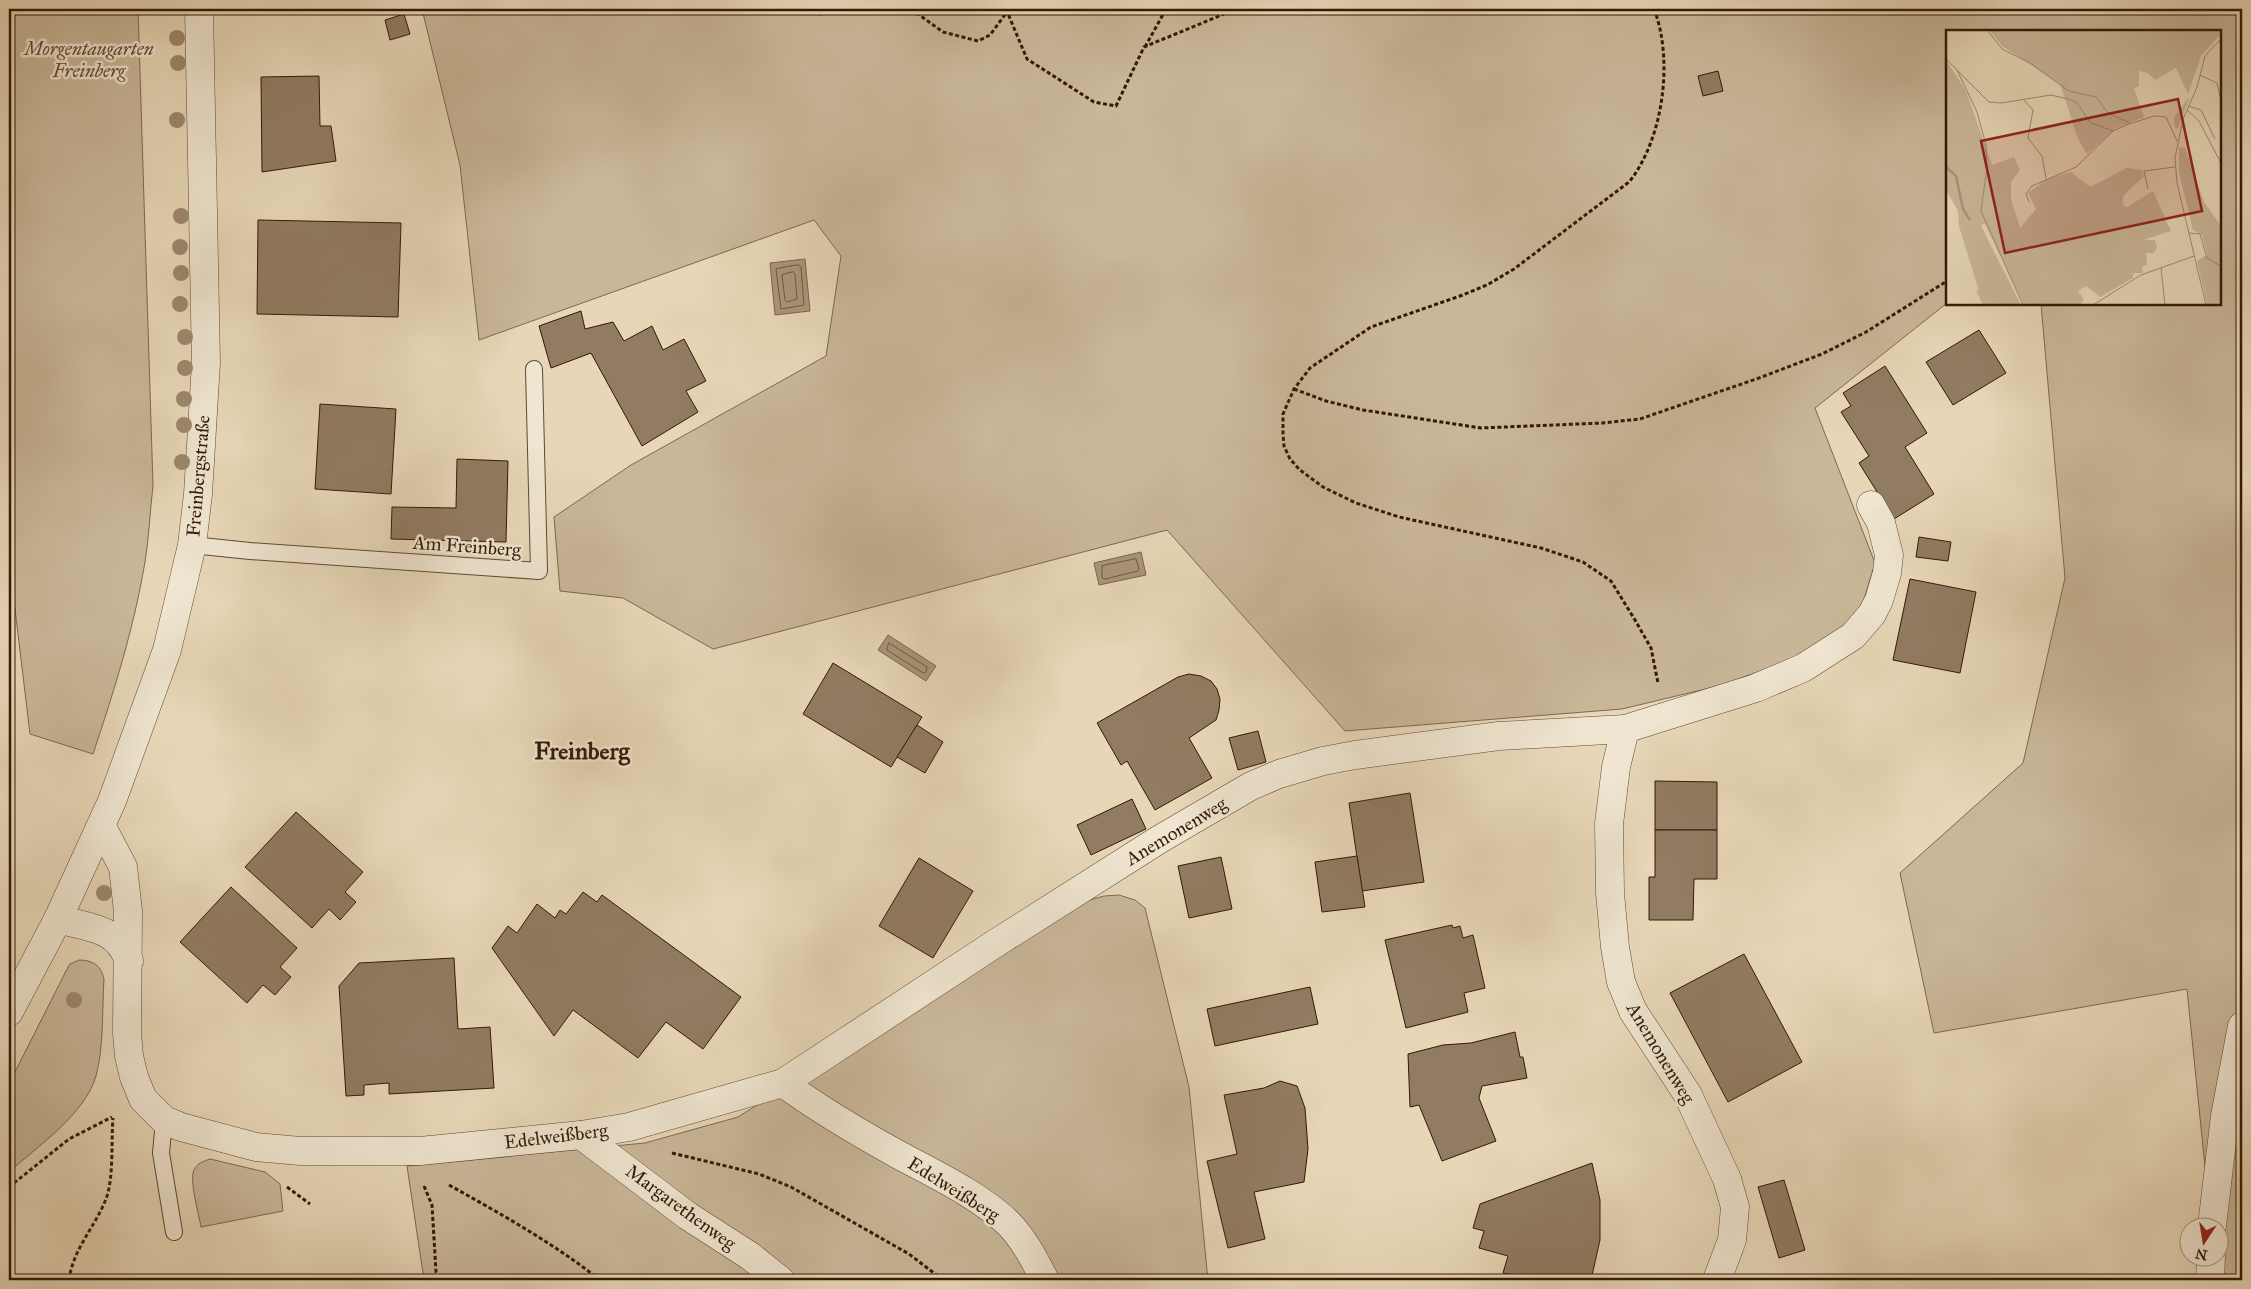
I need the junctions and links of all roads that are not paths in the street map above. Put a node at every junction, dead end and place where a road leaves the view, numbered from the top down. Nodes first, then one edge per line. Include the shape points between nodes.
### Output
1 (199, 9) edge
2 (534, 369) dead end
3 (1871, 505) dead end
4 (192, 545) junction
5 (1624, 729) junction
6 (102, 827) junction
7 (58, 919) junction
8 (129, 961) junction
9 (9, 1012) edge
10 (2242, 1026) edge
11 (783, 1083) junction
12 (164, 1120) junction
13 (581, 1135) junction
14 (2213, 1216) edge
15 (174, 1232) dead end
16 (2211, 1266) edge
17 (780, 1280) edge
18 (1045, 1280) edge
19 (1717, 1280) edge
20 (2210, 1280) edge

1 - 4 street, Freinbergstraße via 206,364
2 - 4 lane, Am Freinberg via 538,571
3 - 5 street, Anemonenweg via 1881,523 1889,555 1879,600 1864,626 1840,646 1803,668 1756,688
4 - 6 street, Freinbergstraße via 167,650
5 - 11 street, Anemonenweg via 1499,736 1355,755 1323,761 1265,780 1160,840 996,942
5 - 19 street, Anemonenweg via 1609,824 1614,947 1621,982 1633,1011 1688,1095 1727,1179 1735,1207 1732,1240
6 - 7 street, Freinbergstraße
6 - 8 street, Edelweißberg via 123,867
7 - 8 street, Edelweißberg via 117,938
7 - 9 street, Freinbergstraße
8 - 12 street, Edelweißberg via 129,1056 143,1099
10 - 14 street via 2225,1116
11 - 13 street, Edelweißberg via 629,1127
11 - 18 street, Edelweißberg via 843,1124 988,1207 1018,1235
12 - 13 street, Edelweißberg via 256,1147 424,1159
12 - 15 lane via 161,1153
13 - 17 street, Margarethenweg
16 - 20 street

